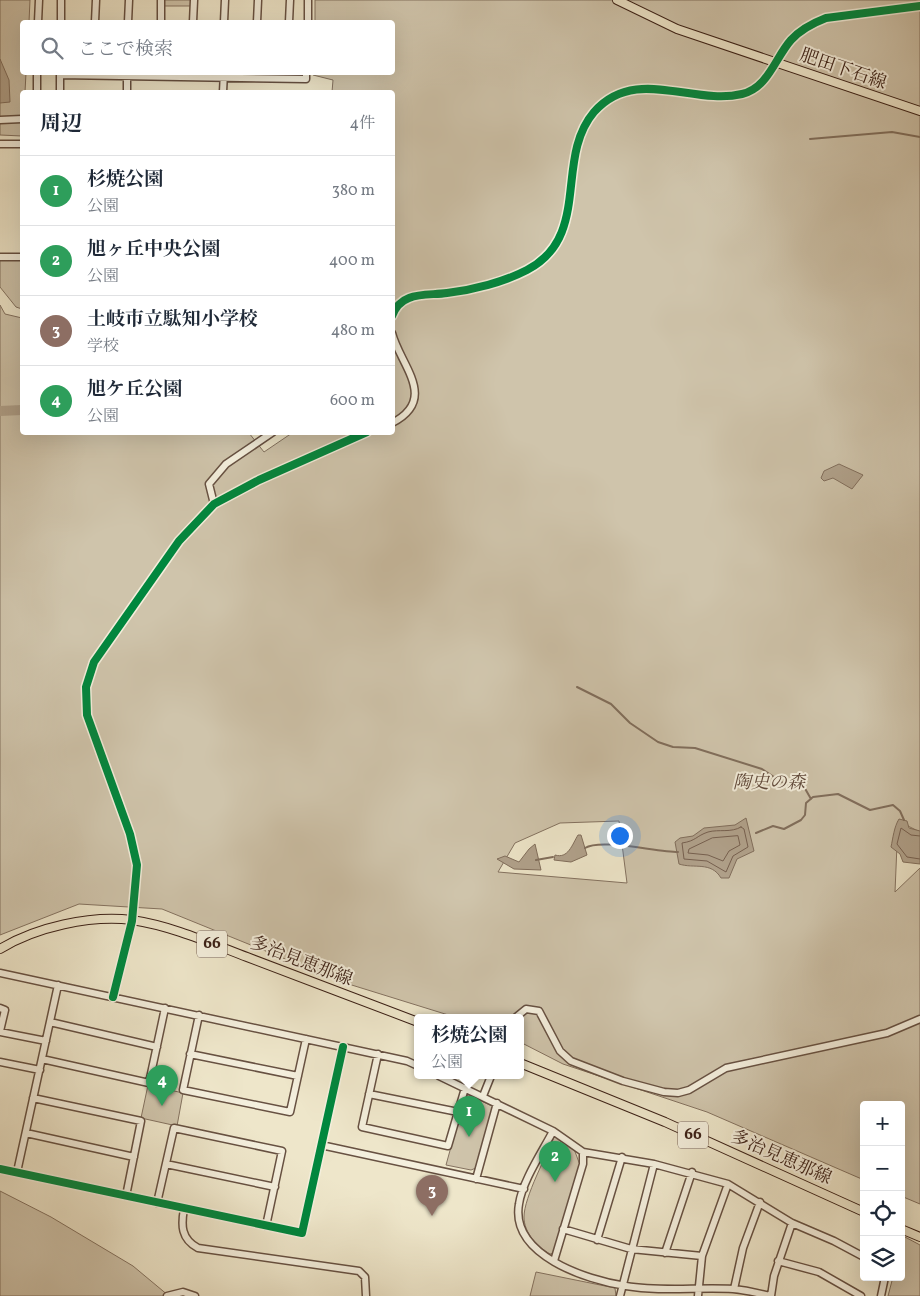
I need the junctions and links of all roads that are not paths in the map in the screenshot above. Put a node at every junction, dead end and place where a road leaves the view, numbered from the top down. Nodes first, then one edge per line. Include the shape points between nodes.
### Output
1 (38, 0) edge
2 (61, 0) edge
3 (96, 0) edge
4 (129, 0) edge
5 (161, 0) edge
6 (194, 0) edge
7 (225, 0) edge
8 (258, 0) edge
9 (290, 0) edge
10 (308, 0) edge
11 (617, 0) edge
12 (920, 6) edge
13 (38, 20) edge
14 (61, 20) edge
15 (95, 20) edge
16 (128, 20) edge
17 (161, 20) edge
18 (193, 20) edge
19 (224, 20) edge
20 (257, 20) edge
21 (290, 20) edge
22 (308, 20) edge
23 (776, 62) junction
24 (37, 75) edge
25 (60, 75) edge
26 (127, 75) edge
27 (192, 75) edge
28 (224, 75) edge
29 (255, 75) edge
30 (306, 75) edge
31 (288, 76) edge
32 (37, 90) edge
33 (60, 90) edge
34 (127, 90) edge
35 (223, 90) edge
36 (920, 110) edge
37 (20, 119) edge
38 (0, 120) edge
39 (0, 144) edge
40 (20, 144) edge
41 (0, 257) edge
42 (20, 257) edge
43 (395, 310) edge
44 (395, 339) edge
45 (395, 421) edge
46 (269, 435) edge
47 (360, 435) edge
48 (214, 504) junction
49 (132, 920) junction
50 (0, 949) edge
51 (0, 973) edge
52 (58, 985) junction
53 (113, 997) junction
54 (0, 1008) edge
55 (165, 1008) junction
56 (520, 1014) edge
57 (199, 1015) junction
58 (920, 1019) edge
59 (414, 1020) edge
60 (50, 1022) junction
61 (0, 1032) edge
62 (306, 1039) junction
63 (46, 1041) junction
64 (157, 1046) junction
65 (343, 1047) junction
66 (190, 1054) junction
67 (378, 1054) junction
68 (42, 1059) junction
69 (0, 1062) edge
70 (414, 1064) edge
71 (524, 1065) edge
72 (40, 1070) junction
73 (298, 1076) junction
74 (446, 1079) edge
75 (490, 1079) edge
76 (465, 1088) junction
77 (370, 1094) junction
78 (482, 1096) junction
79 (33, 1098) junction
80 (497, 1103) junction
81 (458, 1112) junction
82 (552, 1131) junction
83 (26, 1133) junction
84 (321, 1145) junction
85 (583, 1152) junction
86 (134, 1157) junction
87 (622, 1157) junction
88 (166, 1164) junction
89 (654, 1164) junction
90 (0, 1169) edge
91 (17, 1172) junction
92 (692, 1172) junction
93 (476, 1178) junction
94 (728, 1184) junction
95 (275, 1187) junction
96 (524, 1189) junction
97 (126, 1196) junction
98 (760, 1202) junction
99 (157, 1203) junction
100 (184, 1209) junction
101 (860, 1210) edge
102 (792, 1223) junction
103 (266, 1226) junction
104 (563, 1229) junction
105 (905, 1231) edge
106 (920, 1237) edge
107 (597, 1240) junction
108 (631, 1249) junction
109 (665, 1253) junction
110 (860, 1255) edge
111 (702, 1256) junction
112 (554, 1261) junction
113 (778, 1261) junction
114 (884, 1281) edge
115 (624, 1286) junction
116 (734, 1289) junction
117 (664, 1293) edge
118 (698, 1293) edge
119 (167, 1296) edge
120 (195, 1296) edge
121 (366, 1296) edge
122 (620, 1296) edge
123 (770, 1296) edge
124 (861, 1296) edge
125 (881, 1296) edge

1 - 13 street
2 - 14 street
3 - 15 street
4 - 16 street
5 - 17 street
6 - 18 street
7 - 19 street
8 - 20 street
9 - 21 street
10 - 22 street
11 - 23 main road, 肥田下石線 via 677,29
12 - 23 street via 826,18 812,23 792,38
23 - 36 main road, 肥田下石線 via 894,104
23 - 43 street via 761,85 741,95 648,88 618,94 607,101 594,112 580,138 563,230 544,260 526,271 466,290 408,298
24 - 32 street
25 - 33 street
26 - 34 street
27 - 28 street
28 - 29 street
28 - 35 street
29 - 31 street
30 - 31 street via 306,79
37 - 38 street
39 - 40 street
41 - 42 street
44 - 45 street via 414,380 415,396 404,416
46 - 48 street via 217,472 209,484
47 - 48 street via 259,480
48 - 49 street via 179,541 98,654 86,687 87,715 92,733 135,849 137,872
49 - 50 main road, 多治見恵那線 / 66 via 60,926 15,939
49 - 53 street
49 - 59 main road, 多治見恵那線 / 66 via 186,934
51 - 52 street
52 - 53 street
52 - 60 street
53 - 55 street
54 - 61 street via 4,1010
55 - 57 street
55 - 64 street
56 - 58 street via 526,1009 539,1011 560,1052 571,1061 623,1082 678,1093 737,1064 888,1033
57 - 62 street
57 - 66 street
60 - 63 street
60 - 64 street
61 - 63 street
62 - 65 street
62 - 73 street
63 - 68 street
64 - 68 street via 150,1082
65 - 67 street
65 - 84 street
66 - 73 street
66 - 73 street via 183,1090 290,1112
67 - 70 street
67 - 77 street
68 - 72 street
69 - 72 street
71 - 101 main road, 多治見恵那線 / 66 via 656,1119
72 - 79 street
74 - 76 street
75 - 78 street
76 - 78 street
76 - 81 street
77 - 81 street
77 - 81 street via 362,1127 448,1146
78 - 80 street
79 - 83 street
79 - 86 street via 141,1121
80 - 82 street
80 - 93 street
82 - 85 street
82 - 96 street
83 - 86 street
83 - 91 street
84 - 93 street
84 - 103 street via 302,1233
85 - 87 street
85 - 104 street via 583,1164
86 - 97 street
87 - 89 street
87 - 107 street
88 - 95 street
88 - 95 street via 174,1128 282,1151
88 - 99 street
89 - 92 street
89 - 108 street
90 - 91 street
91 - 97 street
92 - 94 street
92 - 109 street
93 - 96 street
94 - 98 street
94 - 111 street
95 - 103 street
96 - 112 street via 518,1216 524,1234 530,1245
97 - 99 street
98 - 102 street
98 - 116 street via 743,1248
99 - 100 street
100 - 103 street
100 - 121 street via 181,1229 198,1248 359,1271 365,1278
102 - 110 street
102 - 113 street
104 - 107 street
104 - 112 street
105 - 106 main road
107 - 108 street
108 - 109 street
108 - 115 street
109 - 111 street
111 - 118 street
112 - 115 street via 596,1279
113 - 123 street
113 - 124 street via 819,1272
114 - 125 street
115 - 117 street
115 - 122 street
116 - 118 street
116 - 123 street
117 - 118 street
119 - 120 street via 183,1292

